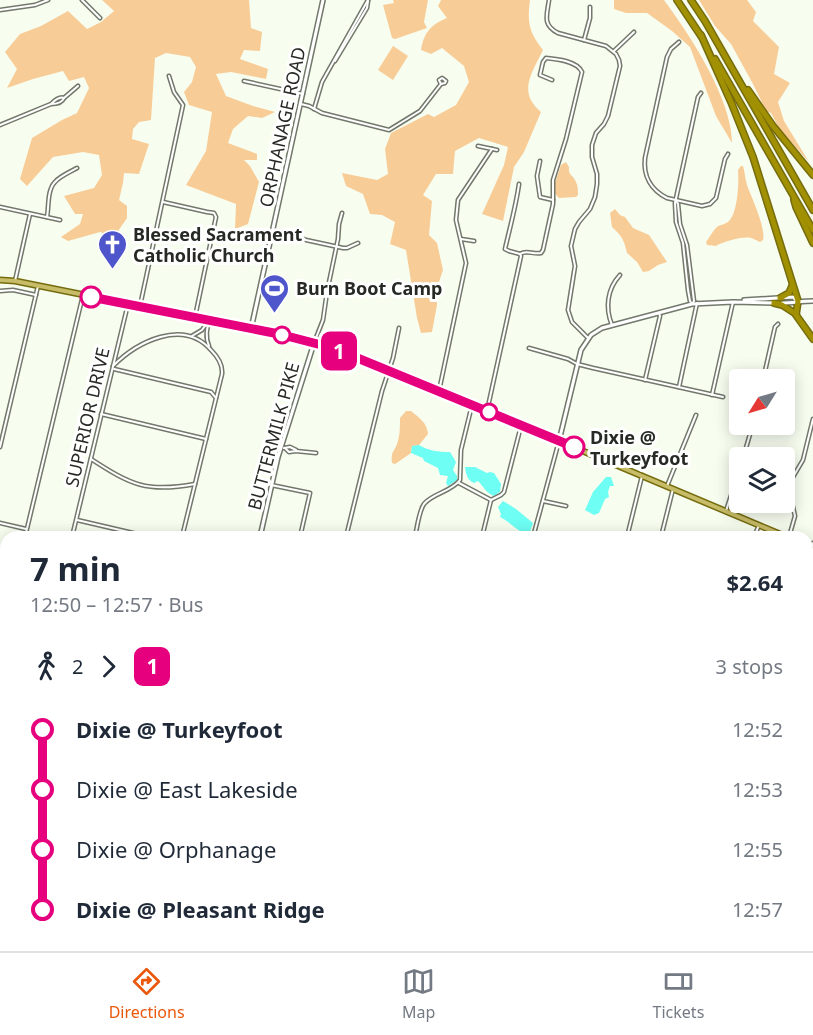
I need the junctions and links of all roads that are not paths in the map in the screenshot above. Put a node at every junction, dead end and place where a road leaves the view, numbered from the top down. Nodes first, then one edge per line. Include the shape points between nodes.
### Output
1 (48, 0) edge
2 (82, 0) edge
3 (323, 0) edge
4 (549, 0) edge
5 (677, 0) edge
6 (691, 0) edge
7 (590, 8) dead end
8 (0, 10) edge
9 (100, 18) dead end
10 (634, 32) dead end
11 (701, 34) junction
12 (584, 40) junction
13 (679, 42) dead end
14 (614, 51) junction
15 (726, 58) junction
16 (333, 63) junction
17 (169, 76) dead end
18 (552, 80) dead end
19 (244, 81) dead end
20 (441, 84) dead end
21 (78, 86) dead end
22 (701, 93) dead end
23 (303, 94) junction
24 (300, 104) junction
25 (314, 109) junction
26 (0, 125) edge
27 (478, 146) dead end
28 (492, 149) junction
29 (497, 150) dead end
30 (728, 154) dead end
31 (540, 161) dead end
32 (77, 168) dead end
33 (813, 175) edge
34 (519, 184) dead end
35 (793, 195) junction
36 (552, 200) junction
37 (676, 200) junction
38 (163, 202) junction
39 (0, 207) edge
40 (813, 210) edge
41 (342, 213) dead end
42 (30, 214) junction
43 (48, 217) junction
44 (60, 220) dead end
45 (274, 230) junction
46 (813, 230) edge
47 (461, 239) junction
48 (474, 241) dead end
49 (358, 243) dead end
50 (813, 243) edge
51 (336, 247) junction
52 (520, 254) junction
53 (620, 275) dead end
54 (0, 280) edge
55 (15, 281) junction
56 (38, 286) junction
57 (792, 286) junction
58 (0, 291) edge
59 (36, 295) junction
60 (83, 295) junction
61 (780, 298) junction
62 (813, 300) edge
63 (798, 301) junction
64 (733, 302) junction
65 (697, 303) junction
66 (774, 303) junction
67 (128, 304) junction
68 (692, 304) junction
69 (140, 306) junction
70 (659, 313) junction
71 (796, 315) junction
72 (195, 317) junction
73 (209, 321) junction
74 (778, 324) dead end
75 (612, 325) junction
76 (399, 328) dead end
77 (251, 329) junction
78 (192, 336) junction
79 (588, 338) junction
80 (813, 339) edge
81 (314, 343) junction
82 (210, 348) junction
83 (529, 348) dead end
84 (577, 364) junction
85 (113, 367) junction
86 (765, 369) edge
87 (388, 370) junction
88 (645, 380) junction
89 (219, 387) junction
90 (680, 387) junction
91 (211, 392) junction
92 (439, 392) junction
93 (712, 395) junction
94 (216, 398) junction
95 (723, 398) dead end
96 (472, 405) junction
97 (487, 411) junction
98 (101, 414) junction
99 (696, 415) dead end
100 (813, 419) edge
101 (521, 426) junction
102 (206, 439) junction
103 (558, 441) junction
104 (0, 447) edge
105 (283, 447) junction
106 (316, 453) dead end
107 (91, 459) junction
108 (642, 476) junction
109 (459, 482) junction
110 (195, 484) junction
111 (272, 485) junction
112 (667, 486) junction
113 (674, 489) junction
114 (491, 500) junction
115 (543, 501) junction
116 (729, 502) edge
117 (566, 506) dead end
118 (726, 511) junction
119 (76, 519) junction
120 (0, 523) edge
121 (759, 525) junction
122 (27, 529) joint
123 (73, 531) edge
124 (125, 531) edge
125 (183, 531) edge
126 (261, 531) edge
127 (301, 531) edge
128 (348, 531) edge
129 (417, 531) edge
130 (483, 531) edge
131 (535, 531) edge
132 (628, 531) edge
133 (663, 531) edge
134 (756, 531) edge
135 (774, 531) edge
136 (790, 531) edge

1 - 8 street
2 - 9 street
3 - 23 main road, ORPHANAGE ROAD
4 - 12 street via 546,19 551,30
5 - 11 highway
6 - 15 highway
7 - 12 street
10 - 14 street
11 - 35 highway
11 - 57 highway via 753,157
12 - 14 street
13 - 37 street via 667,57 644,166 655,190
14 - 79 street via 619,71 608,116 594,136 591,150 597,174 595,197 576,226 571,246 575,266 568,310 572,322
15 - 33 highway
15 - 40 highway
16 - 16 street via 367,8 368,0 335,57
16 - 25 street
17 - 38 street via 183,105
18 - 36 street via 540,75 546,58 578,65 582,72 553,180
19 - 23 street
20 - 25 street via 420,111 389,130
21 - 26 street via 63,101
22 - 37 street
23 - 24 main road, ORPHANAGE ROAD
24 - 25 street
24 - 45 main road, ORPHANAGE ROAD
27 - 28 street
28 - 29 street
28 - 47 street via 458,200 456,220
30 - 37 street via 712,202 702,206
31 - 36 street via 540,197
32 - 43 street via 53,183
34 - 52 street via 506,249
35 - 46 highway
35 - 50 highway
36 - 52 street via 543,250 538,254
37 - 68 street via 676,222
38 - 69 street
38 - 72 street via 214,213 216,217
39 - 42 street
41 - 51 street
42 - 43 street
42 - 55 street
43 - 44 street
45 - 51 street
45 - 77 main road, ORPHANAGE ROAD
47 - 48 street
47 - 92 street via 464,275
49 - 51 street
51 - 81 street
52 - 97 street
53 - 75 street via 608,304
54 - 55 main road
55 - 56 main road
56 - 59 street
56 - 60 main road
57 - 61 highway
57 - 63 highway
58 - 59 street
59 - 104 street
60 - 67 main road
60 - 122 street
61 - 63 main road via 793,297
61 - 64 main road
62 - 63 main road
63 - 66 main road
63 - 71 highway
64 - 65 main road
64 - 66 main road
64 - 93 street
65 - 68 main road
65 - 90 street
66 - 71 highway
67 - 69 main road
67 - 85 street, SUPERIOR DRIVE
68 - 70 main road
69 - 72 main road
70 - 75 main road
70 - 88 street
71 - 80 highway
72 - 73 main road
73 - 77 main road
73 - 78 street
73 - 82 street
74 - 86 street
75 - 79 main road
76 - 87 street
77 - 81 main road
78 - 82 street
78 - 85 street via 176,334 155,339 124,355
79 - 84 main road
81 - 87 main road
81 - 105 main road, BUTTERMILK PIKE
82 - 89 street via 222,367
83 - 84 street
84 - 88 street
84 - 103 main road
85 - 91 street
85 - 98 street, SUPERIOR DRIVE
87 - 92 main road
87 - 128 street
88 - 90 street
89 - 91 street
89 - 94 street
90 - 93 street
91 - 94 street
92 - 96 main road
93 - 95 street
94 - 102 street
96 - 97 main road
96 - 109 street via 461,450
97 - 101 main road
98 - 102 street
98 - 107 street, SUPERIOR DRIVE
99 - 112 street
100 - 136 street via 803,460 790,486 795,516
101 - 103 main road
101 - 114 street via 504,492
102 - 110 street
103 - 108 main road
103 - 115 street
105 - 106 street via 289,452
105 - 111 main road, BUTTERMILK PIKE
107 - 110 street via 140,485
107 - 119 street, SUPERIOR DRIVE
108 - 112 main road
108 - 132 street
109 - 114 street
109 - 129 street via 424,504
110 - 125 street
111 - 126 main road, BUTTERMILK PIKE
111 - 127 street via 310,493
112 - 113 main road
113 - 118 main road
113 - 133 street
114 - 130 street
115 - 117 street
115 - 131 street
116 - 118 street
118 - 121 main road
119 - 123 street, SUPERIOR DRIVE
119 - 124 street
120 - 122 street
121 - 134 street
121 - 135 main road

